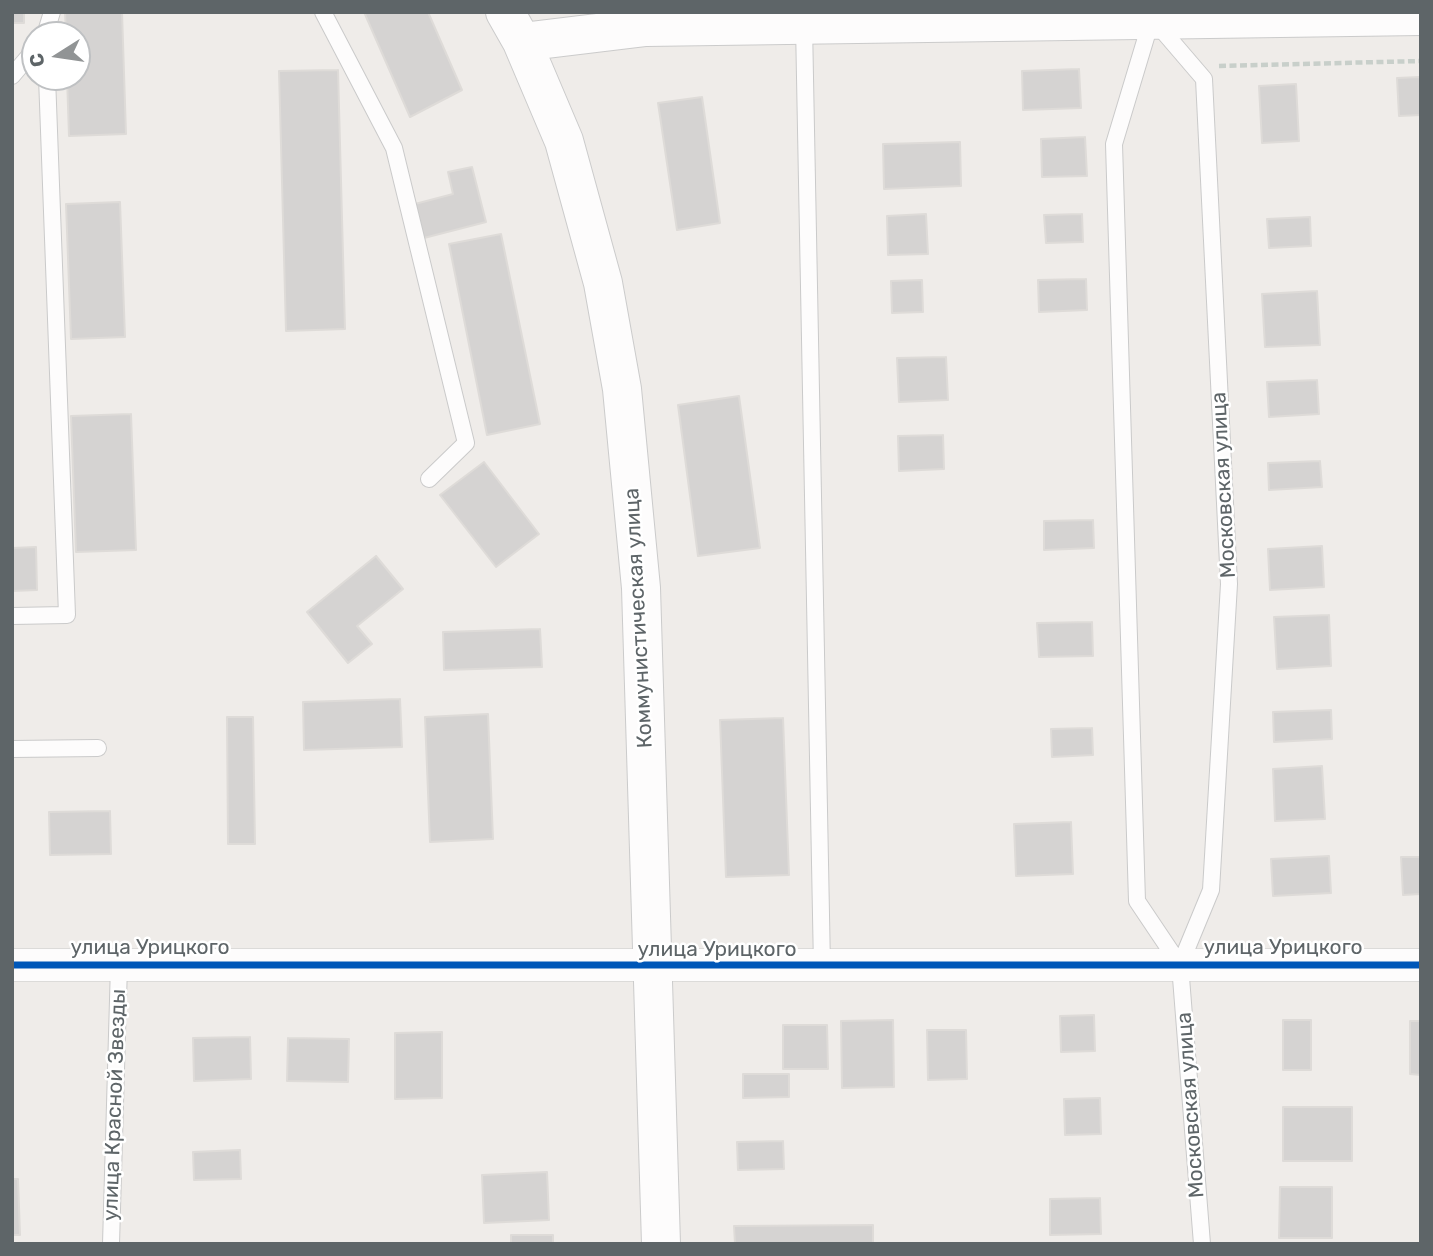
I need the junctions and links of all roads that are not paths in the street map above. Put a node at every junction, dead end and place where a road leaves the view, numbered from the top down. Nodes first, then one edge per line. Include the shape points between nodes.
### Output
1 (323, 12) edge
2 (1152, 15) edge
3 (1421, 16) edge
4 (804, 19) edge
5 (514, 27) edge
6 (48, 91) edge
7 (429, 479) dead end
8 (12, 615) edge
9 (98, 748) dead end
10 (12, 749) edge
11 (12, 965) edge
12 (119, 965) junction
13 (1180, 965) junction
14 (1421, 965) edge
15 (654, 967) junction
16 (822, 967) junction
17 (111, 1244) edge
18 (661, 1244) edge
19 (1202, 1244) edge

1 - 7 lane via 394,148 466,443
2 - 3 main road
2 - 4 main road
2 - 13 lane, Московская улица via 1114,144 1137,901
2 - 13 lane, Московская улица via 1204,79 1229,584 1211,890
4 - 5 main road via 646,27
4 - 16 lane
5 - 15 main road, Коммунистическая улица via 564,141 581,196 622,389 641,588
6 - 8 lane via 67,615
9 - 10 lane
11 - 12 street, улица Урицкого
12 - 15 street, улица Урицкого
12 - 17 lane, улица Красной Звезды
13 - 14 street, улица Урицкого
13 - 16 street, улица Урицкого
13 - 19 lane, Московская улица
15 - 16 street, улица Урицкого
15 - 18 main road, Коммунистическая улица

